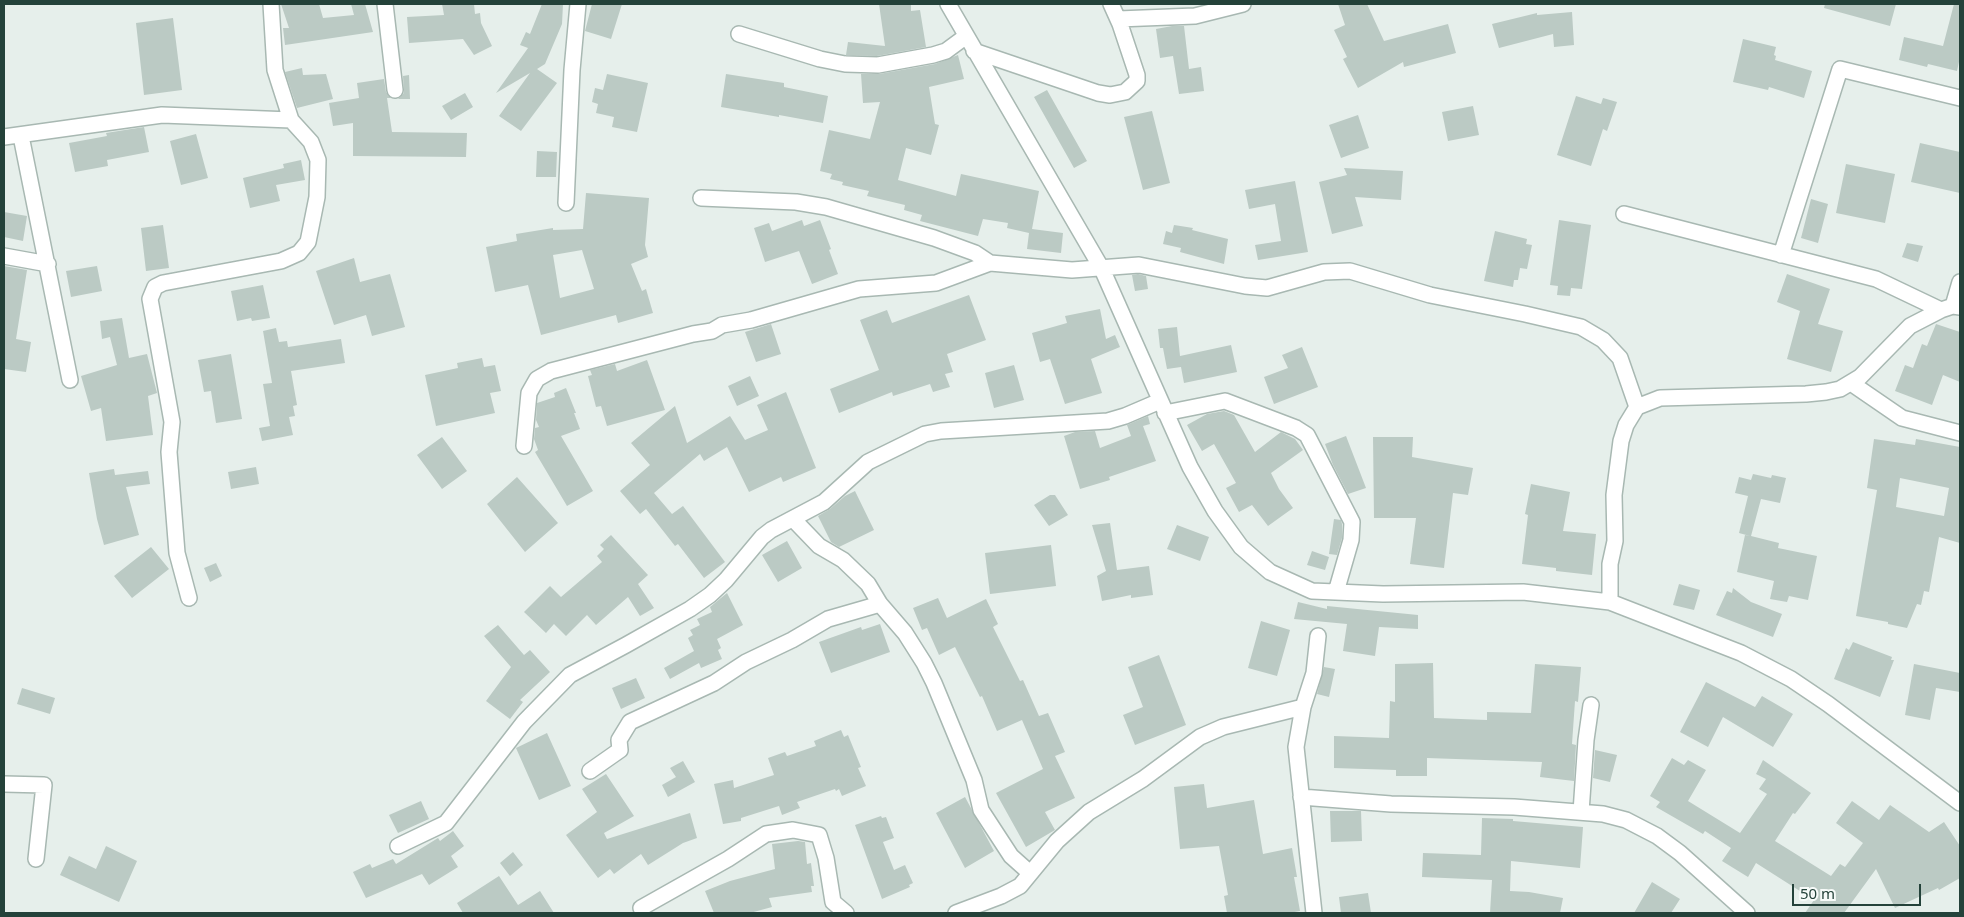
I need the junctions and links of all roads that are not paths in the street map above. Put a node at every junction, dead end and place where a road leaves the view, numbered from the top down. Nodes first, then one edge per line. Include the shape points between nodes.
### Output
1 (271, 4) edge
2 (385, 4) edge
3 (578, 4) edge
4 (948, 4) edge
5 (1111, 4) edge
6 (1243, 4) edge
7 (1118, 19) junction
8 (739, 34) dead end
9 (965, 37) junction
10 (974, 51) junction
11 (395, 90) dead end
12 (1960, 98) edge
13 (291, 120) junction
14 (22, 136) junction
15 (4, 137) edge
16 (701, 198) dead end
17 (566, 204) dead end
18 (1624, 214) dead end
19 (1781, 255) junction
20 (4, 256) edge
21 (990, 263) junction
22 (48, 264) junction
23 (1102, 269) junction
24 (1960, 282) edge
25 (1951, 308) edge
26 (70, 380) dead end
27 (1852, 383) junction
28 (1163, 407) junction
29 (1637, 407) junction
30 (1960, 434) edge
31 (524, 446) dead end
32 (793, 519) junction
33 (1336, 592) junction
34 (188, 598) dead end
35 (1610, 602) junction
36 (880, 604) junction
37 (1318, 636) dead end
38 (1591, 705) dead end
39 (1303, 707) junction
40 (590, 771) dead end
41 (4, 784) edge
42 (1301, 797) junction
43 (1960, 803) edge
44 (1581, 812) junction
45 (398, 846) dead end
46 (36, 859) dead end
47 (1030, 873) junction
48 (641, 908) dead end
49 (846, 913) edge
50 (955, 913) edge
51 (1314, 913) edge
52 (1747, 913) edge

1 - 13 street via 275,70
2 - 11 street
3 - 17 street
4 - 9 street
5 - 7 street
6 - 7 street via 1195,16
7 - 10 street via 1137,75 1132,87 1125,92 1098,93
8 - 9 street via 820,59 878,65 946,51
9 - 10 street
10 - 23 street
12 - 19 street via 1840,69
13 - 14 street via 162,115
13 - 34 street via 311,142 318,160 317,197 304,248 281,262 163,284 156,287 150,299 172,422 170,452 177,553
14 - 15 street
14 - 22 street
16 - 21 street via 796,202 826,207 934,238 975,253
18 - 19 street
19 - 25 street via 1876,279
20 - 22 street
21 - 23 street via 1072,270
21 - 31 street via 936,282 859,289 751,320 722,325 712,331 551,371 537,379 530,393
22 - 26 street
23 - 28 street
23 - 29 street via 1139,266 1267,288 1324,272 1350,271 1430,295 1581,327 1603,340 1620,358
24 - 25 street
25 - 27 street via 1910,326
27 - 29 street via 1826,392 1660,398
27 - 30 street via 1902,418
28 - 32 street via 1108,421 925,434 862,466 824,502
28 - 33 street via 1194,475 1215,511 1242,546 1270,572 1312,591
28 - 33 street via 1225,401 1307,435 1352,522 1351,540
29 - 35 street via 1626,424 1621,442 1614,495 1615,541 1610,564
32 - 36 street via 819,546 842,560 868,584
32 - 45 street via 762,537 726,580 703,600 570,675 524,722 446,823
33 - 35 street via 1523,592
35 - 43 street via 1741,652 1791,679
36 - 40 street via 828,619 746,662 714,683 630,722 619,740 620,750
36 - 47 street via 905,633 924,663 974,780 981,810 1011,856
37 - 39 street via 1314,673
38 - 44 street
39 - 42 street via 1296,747
39 - 47 street via 1223,727 1200,737 1143,779 1089,812 1057,841
41 - 46 street via 44,785
42 - 44 street
42 - 51 street
44 - 52 street via 1626,820 1657,836
47 - 50 street via 1020,886
48 - 49 street via 766,834 793,830 819,836 833,902

